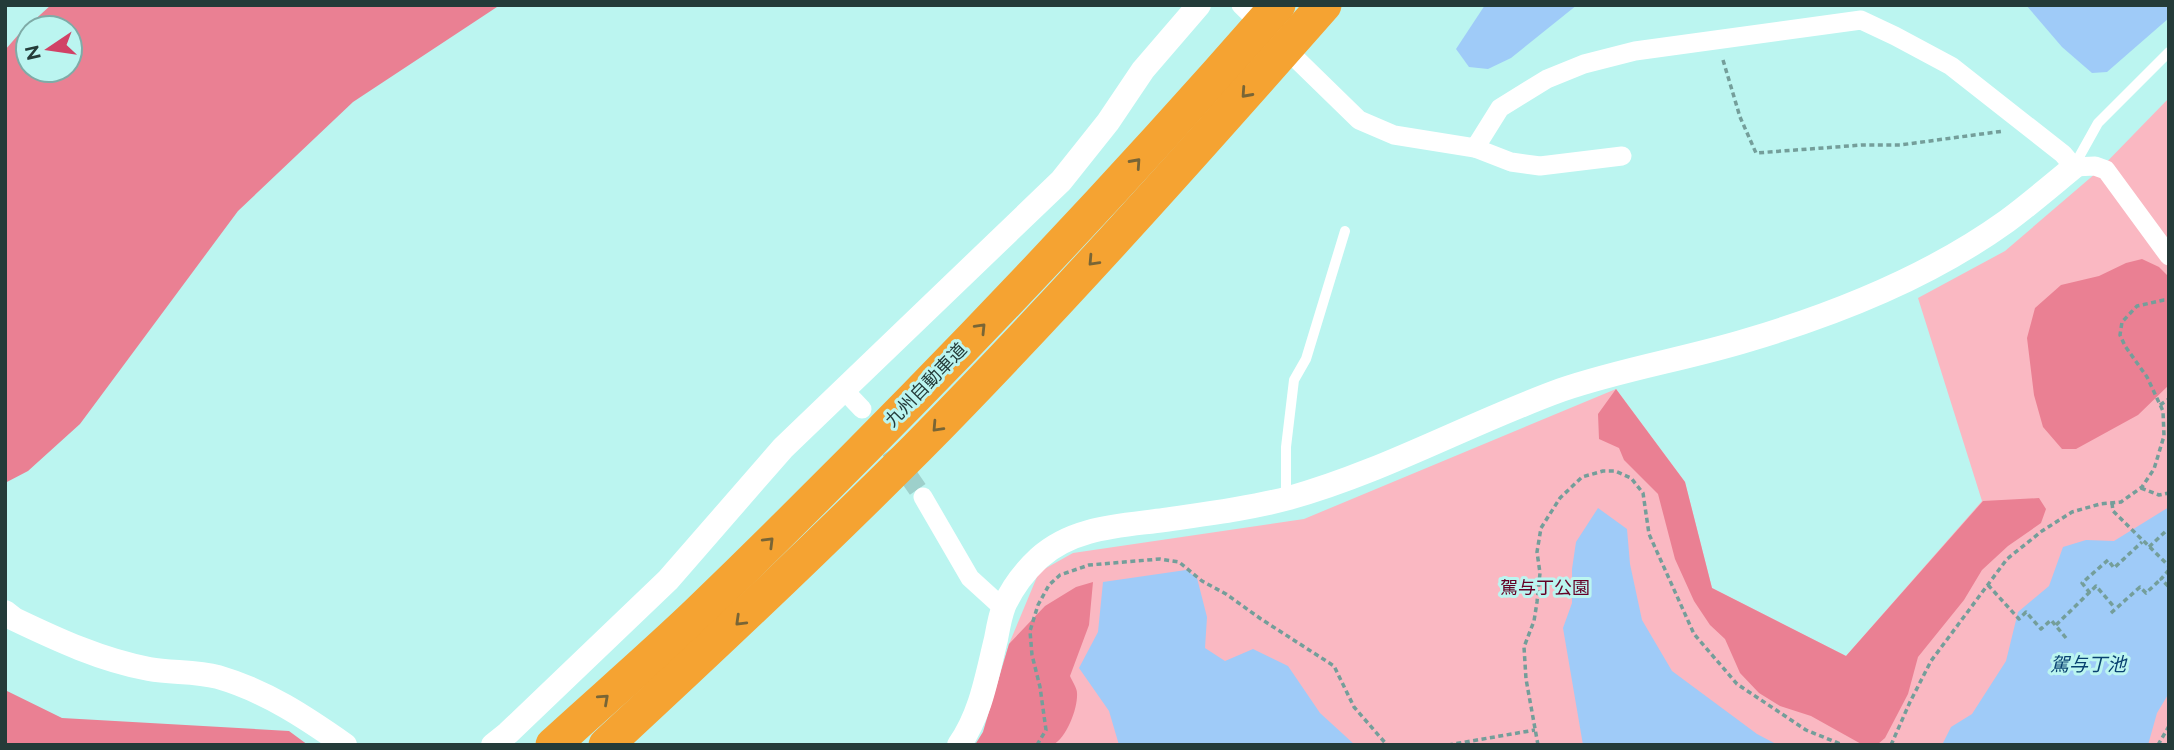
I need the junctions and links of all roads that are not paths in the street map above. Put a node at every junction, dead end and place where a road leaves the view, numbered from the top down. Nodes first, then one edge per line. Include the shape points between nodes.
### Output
1 (1199, 5) edge
2 (1241, 5) edge
3 (1278, 5) edge
4 (1324, 5) edge
5 (2169, 52) edge
6 (1475, 148) junction
7 (1622, 156) dead end
8 (2074, 167) junction
9 (1345, 231) dead end
10 (2169, 256) edge
11 (843, 389) junction
12 (862, 409) tunnel mouth
13 (923, 497) tunnel mouth
14 (1286, 499) junction
15 (1003, 608) junction
16 (5, 612) edge
17 (345, 745) edge
18 (493, 745) edge
19 (553, 745) edge
20 (606, 745) edge
21 (959, 745) edge

1 - 11 street via 1143,70 1061,181
2 - 6 street via 1359,120 1394,135
19 -> 3 highway, 九州自動車道 via 696,614 892,421 1087,216
4 -> 20 highway, 九州自動車道 via 1112,242 916,448
5 - 8 lane via 2098,122
6 - 7 street via 1511,162 1540,166
6 - 8 street via 1500,108 1547,79 1584,64 1635,51 1861,20 1951,66
8 - 10 street via 2106,170
8 - 14 street via 2007,221 1943,262 1885,291 1744,341 1558,391
9 - 14 lane via 1306,359 1294,380
11 - 12 street
11 - 18 street via 783,448 667,580
13 - 15 street via 970,578
14 - 15 street via 1095,529 1065,540 1022,574
15 - 21 street via 970,730
16 - 17 street via 97,656 150,669 216,676 269,696

